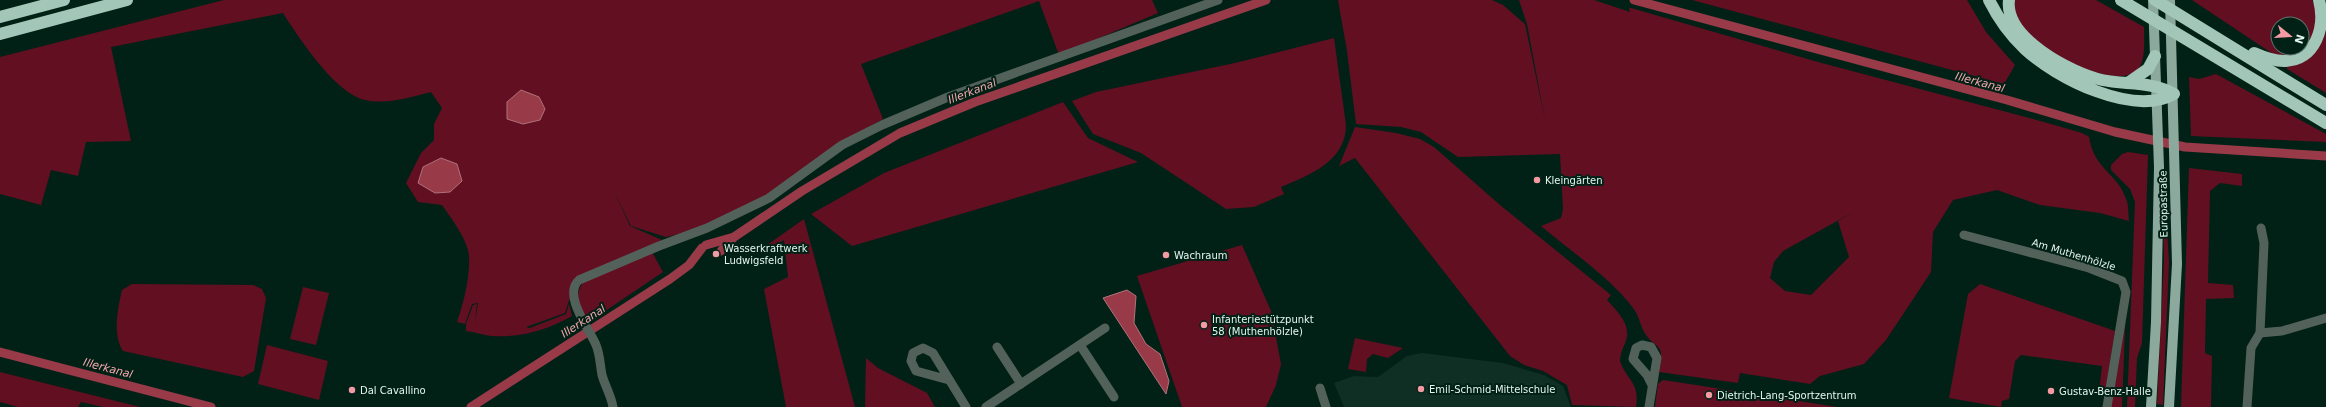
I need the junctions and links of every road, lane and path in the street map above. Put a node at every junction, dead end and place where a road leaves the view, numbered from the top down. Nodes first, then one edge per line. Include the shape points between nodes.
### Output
1 (64, 0) edge
2 (127, 0) edge
3 (1218, 0) edge
4 (1989, 0) edge
5 (2008, 0) edge
6 (2154, 0) edge
7 (2170, 0) edge
8 (2318, 0) edge
9 (2324, 0) edge
10 (2326, 2) edge
11 (2126, 3) edge
12 (0, 17) edge
13 (0, 34) edge
14 (2232, 46) junction
15 (2155, 56) junction
16 (2128, 83) junction
17 (2156, 86) junction
18 (2174, 94) junction
19 (2156, 101) junction
20 (2326, 105) edge
21 (2326, 123) edge
22 (2261, 228) dead end
23 (1964, 235) dead end
24 (2326, 318) edge
25 (1105, 328) dead end
26 (2260, 333) junction
27 (1080, 345) junction
28 (997, 348) dead end
29 (949, 380) dead end
30 (1021, 384) junction
31 (1652, 385) dead end
32 (1320, 388) dead end
33 (1114, 397) dead end
34 (613, 407) edge
35 (966, 407) edge
36 (986, 407) edge
37 (1326, 407) edge
38 (1649, 407) edge
39 (2107, 407) edge
40 (2151, 407) edge
41 (2169, 407) edge
42 (2247, 407) edge

1 - 12 highway
2 - 13 highway
3 - 34 street via 948,97 876,128 830,154 769,198 707,228 579,280 576,284 576,305 596,344
4 - 19 highway via 2005,25 2026,50 2048,67 2069,79 2109,95
5 - 16 highway via 2009,11 2018,30 2039,49 2087,76 2116,83
6 - 14 highway
6 - 15 main road, Europastraße
7 - 18 main road, Europastraße
8 - 14 highway via 2322,10 2322,30 2318,42 2307,54 2291,60 2278,61
9 - 10 highway
11 - 21 highway
14 - 20 highway
15 - 16 highway via 2148,69
15 - 17 main road, Europastraße
16 - 17 highway
17 - 18 highway
17 - 19 main road, Europastraße
18 - 19 highway
18 - 41 main road, Europastraße via 2177,264
19 - 40 main road, Europastraße via 2159,167 2156,322
22 - 26 street via 2264,243
23 - 39 street, Am Muthenhölzle via 2089,268 2122,281 2126,292
24 - 26 street via 2282,331
25 - 27 street
26 - 42 street via 2251,348
27 - 30 street
27 - 33 street
28 - 30 street
29 - 35 street
30 - 36 street
31 - 38 street
32 - 37 street

